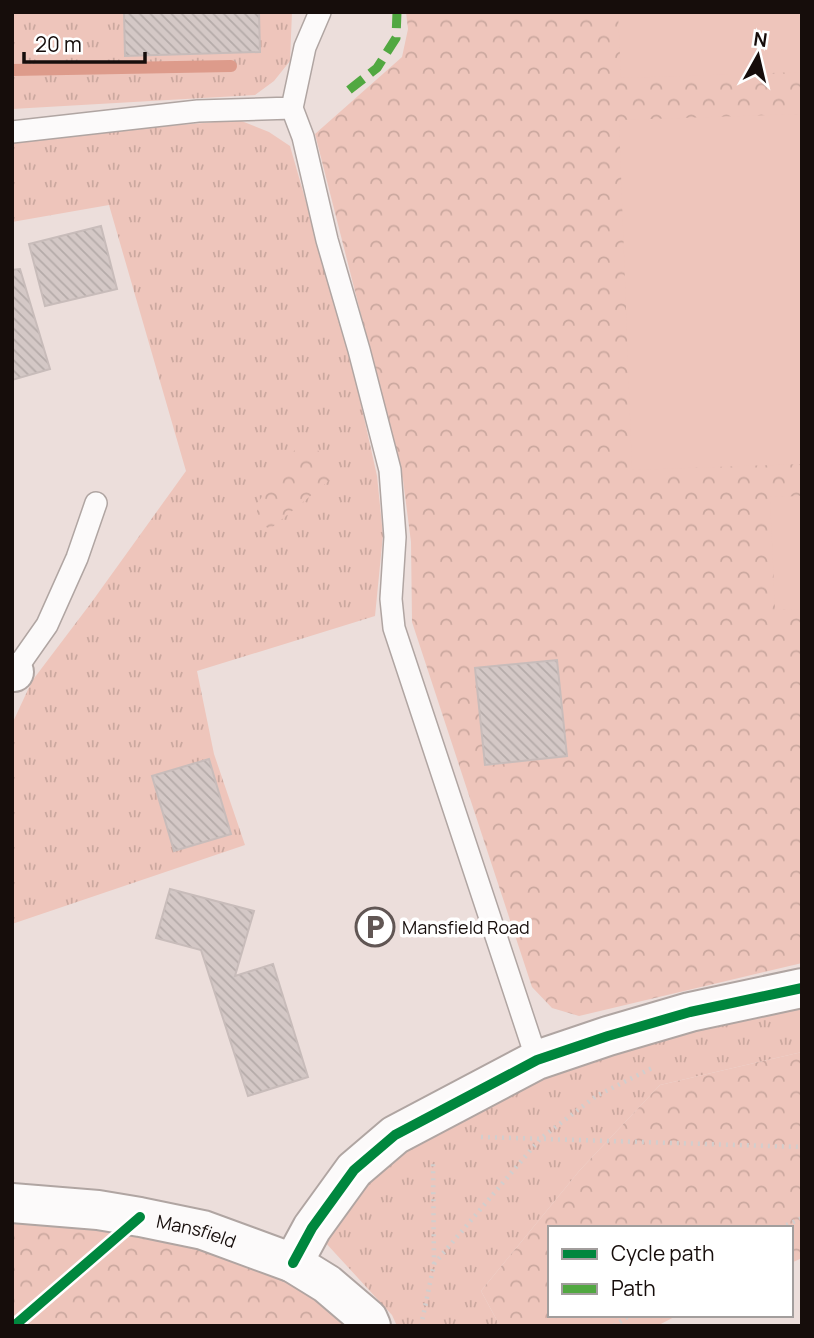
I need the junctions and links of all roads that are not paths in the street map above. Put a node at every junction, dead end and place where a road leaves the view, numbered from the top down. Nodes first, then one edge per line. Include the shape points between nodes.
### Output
1 (320, 12) edge
2 (292, 108) junction
3 (12, 132) edge
4 (96, 503) dead end
5 (13, 672) edge
6 (802, 988) edge
7 (537, 1060) junction
8 (12, 1203) edge
9 (293, 1263) junction
10 (371, 1326) edge

1 - 2 lane via 305,47
2 - 3 lane via 198,111
2 - 7 lane via 390,470 394,628
4 - 5 lane via 47,625
6 - 7 street via 690,1012
7 - 9 street via 429,1128 394,1135 354,1170
8 - 9 street, Mansfield via 98,1210 203,1230
9 - 10 street, Mansfield via 327,1284

